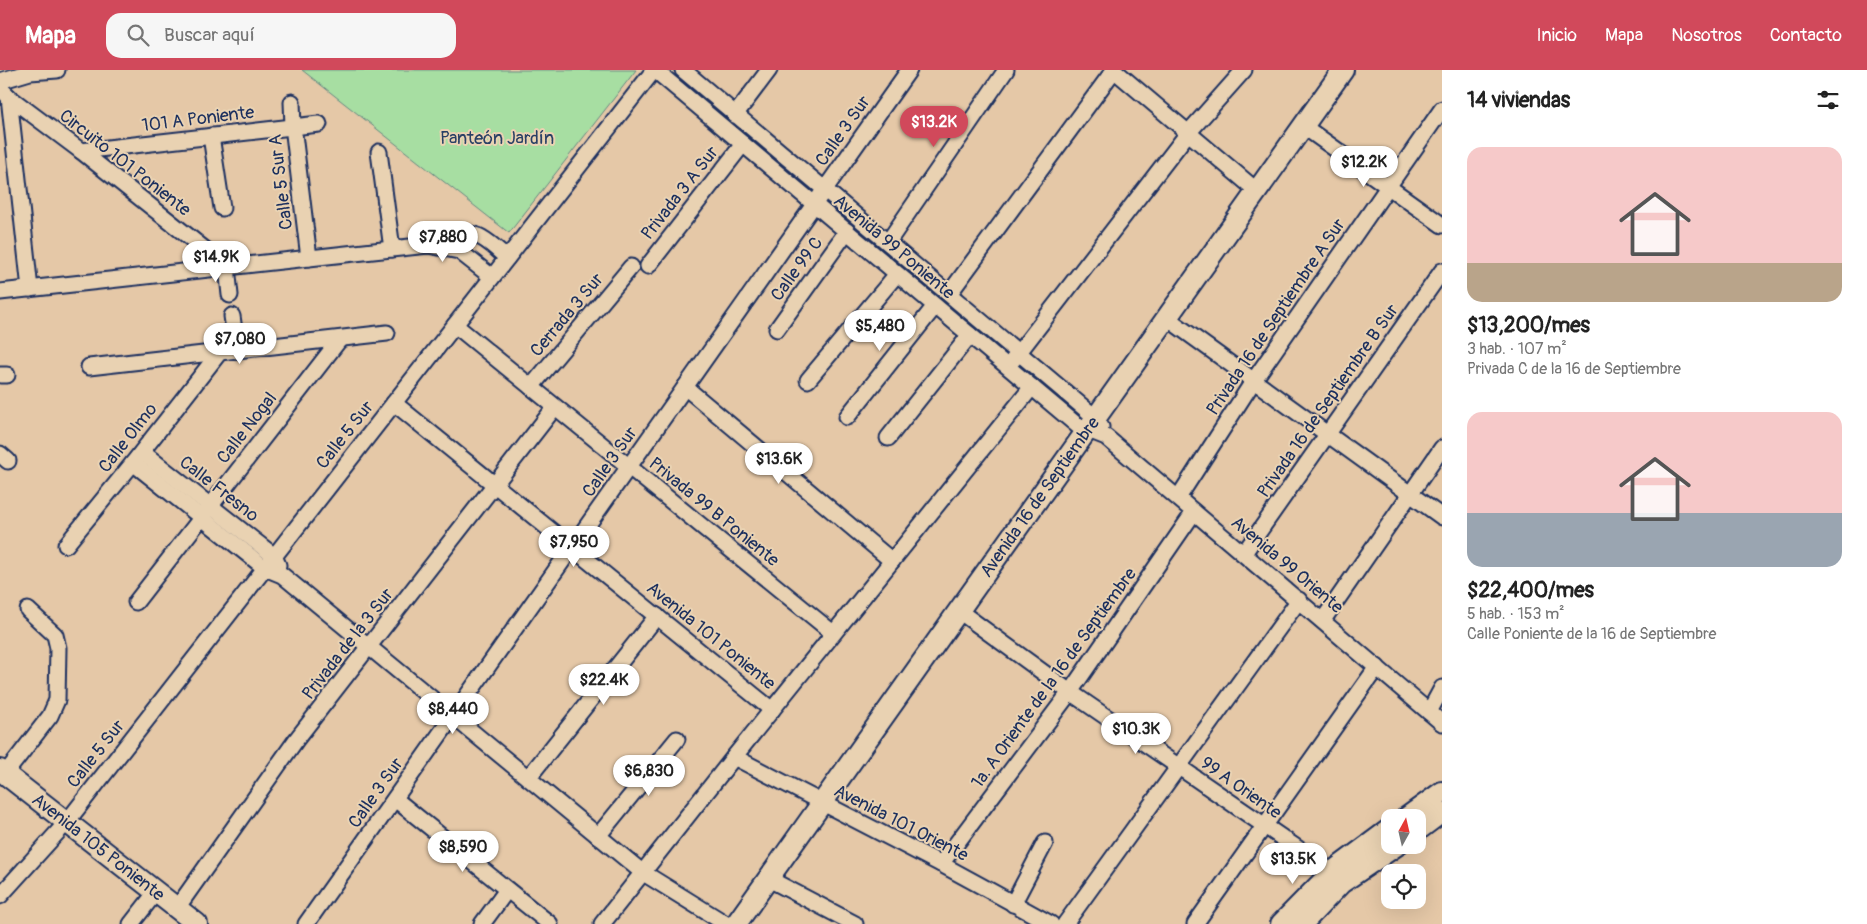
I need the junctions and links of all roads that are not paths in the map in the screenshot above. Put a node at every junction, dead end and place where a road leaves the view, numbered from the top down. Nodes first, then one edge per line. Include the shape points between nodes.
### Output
1 (57, 70) edge
2 (655, 70) edge
3 (682, 70) edge
4 (769, 70) edge
5 (909, 70) edge
6 (1006, 70) edge
7 (1114, 70) edge
8 (1244, 70) edge
9 (1343, 70) edge
10 (30, 71) edge
11 (0, 81) edge
12 (4, 93) edge
13 (292, 102) dead end
14 (1442, 109) edge
15 (735, 114) junction
16 (319, 124) dead end
17 (293, 126) junction
18 (1303, 126) junction
19 (1188, 133) junction
20 (212, 136) junction
21 (743, 144) junction
22 (81, 152) junction
23 (379, 152) dead end
24 (1388, 186) junction
25 (825, 190) junction
26 (1257, 191) junction
27 (814, 204) junction
28 (222, 208) dead end
29 (1442, 225) edge
30 (847, 232) junction
31 (888, 242) junction
32 (428, 245) junction
33 (392, 249) junction
34 (309, 258) junction
35 (508, 258) junction
36 (648, 266) dead end
37 (228, 267) junction
38 (631, 267) dead end
39 (1442, 271) edge
40 (897, 274) junction
41 (492, 277) junction
42 (30, 289) junction
43 (0, 292) edge
44 (949, 294) junction
45 (230, 296) dead end
46 (935, 306) junction
47 (232, 316) dead end
48 (1167, 318) junction
49 (455, 325) junction
50 (777, 329) dead end
51 (387, 333) dead end
52 (970, 335) junction
53 (340, 339) junction
54 (237, 351) junction
55 (219, 353) junction
56 (1018, 353) junction
57 (89, 367) dead end
58 (1008, 367) junction
59 (808, 380) dead end
60 (1254, 380) junction
61 (531, 387) junction
62 (685, 387) junction
63 (1032, 387) junction
64 (394, 403) junction
65 (555, 407) junction
66 (847, 417) dead end
67 (1097, 428) junction
68 (1328, 434) junction
69 (888, 438) dead end
70 (1442, 448) edge
71 (137, 457) junction
72 (629, 467) junction
73 (495, 484) junction
74 (1409, 493) junction
75 (1178, 498) junction
76 (206, 512) junction
77 (1194, 512) junction
78 (1442, 517) edge
79 (66, 545) dead end
80 (572, 547) junction
81 (1244, 553) junction
82 (892, 561) junction
83 (270, 562) junction
84 (1299, 600) junction
85 (136, 602) dead end
86 (28, 610) dead end
87 (959, 611) junction
88 (656, 616) junction
89 (1323, 620) junction
90 (833, 633) junction
91 (369, 647) junction
92 (1377, 667) junction
93 (1442, 688) edge
94 (1070, 692) junction
95 (772, 710) junction
96 (1429, 712) junction
97 (453, 716) junction
98 (1442, 723) edge
99 (678, 739) dead end
100 (734, 757) junction
101 (1178, 766) junction
102 (2, 772) edge
103 (528, 778) junction
104 (1442, 792) edge
105 (395, 798) junction
106 (822, 803) junction
107 (1418, 809) edge
108 (1442, 812) edge
109 (66, 823) junction
110 (1426, 824) edge
111 (1265, 827) junction
112 (598, 836) junction
113 (1381, 836) edge
114 (1046, 843) dead end
115 (1384, 854) edge
116 (941, 864) junction
117 (642, 872) junction
118 (1332, 872) junction
119 (769, 879) junction
120 (507, 890) junction
121 (156, 892) junction
122 (0, 896) edge
123 (1013, 904) junction
124 (176, 908) junction
125 (131, 924) edge
126 (197, 924) edge
127 (306, 924) edge
128 (482, 924) edge
129 (550, 924) edge
130 (602, 924) edge
131 (726, 924) edge
132 (736, 924) edge
133 (854, 924) edge
134 (1051, 924) edge
135 (1065, 924) edge
136 (1195, 924) edge
137 (1281, 924) edge
138 (1302, 924) edge

1 - 10 street
2 - 21 street, Avenida 99 Poniente
2 - 35 street, Calle 5 Sur
3 - 15 street, Avenida 99 Poniente
4 - 15 street
5 - 25 street, Calle 3 Sur
6 - 31 street
7 - 19 street
7 - 44 street
8 - 19 street
9 - 18 main road, Avenida 16 de Septiembre
10 - 11 street
12 - 22 street, Circuito 101 Poniente
12 - 42 street
13 - 17 street, Calle 5 Sur A
14 - 24 street, Privada 16 de Septiembre A Sur
15 - 25 street, Avenida 99 Poniente
16 - 17 street, 101 A Poniente
17 - 20 street, 101 A Poniente
17 - 34 street, Calle 5 Sur A
18 - 24 street
18 - 26 main road, Avenida 16 de Septiembre
19 - 26 street
19 - 56 street
20 - 22 street, 101 A Poniente
20 - 28 street
21 - 27 street, Avenida 99 Poniente
21 - 36 street, Privada 3 A Sur
22 - 37 street, Circuito 101 Poniente
23 - 33 street
24 - 29 street
24 - 60 street, Privada 16 de Septiembre A Sur
25 - 27 street, Calle 3 Sur
25 - 31 street, Avenida 99 Poniente
26 - 48 main road, Avenida 16 de Septiembre
27 - 30 street, Avenida 99 Poniente
27 - 62 street, Calle 3 Sur
30 - 40 street, Avenida 99 Poniente
30 - 50 street, Calle 99 C
31 - 44 street, Avenida 99 Poniente
32 - 33 street
32 - 35 street via 441,238 470,234 481,237
32 - 41 street via 459,252
33 - 34 street
34 - 37 street
35 - 41 street, Calle 5 Sur
37 - 42 street
37 - 45 street
38 - 61 street, Cerrada 3 Sur
39 - 68 street, Privada 16 de Septiembre B Sur
40 - 46 street, Avenida 99 Poniente
40 - 59 street
41 - 49 street, Calle 5 Sur
42 - 43 street
44 - 56 street, Avenida 99 Poniente
46 - 52 street, Avenida 99 Poniente
46 - 66 street
47 - 54 street
48 - 60 street
48 - 67 main road, Avenida 16 de Septiembre
49 - 61 street, Privada 99 B Poniente
49 - 64 street, Calle 5 Sur
51 - 53 street
52 - 58 street, Avenida 99 Poniente
52 - 69 street
53 - 54 street
53 - 76 street, Calle Nogal
54 - 55 street
55 - 57 street
55 - 71 street, Calle Olmo
56 - 58 street
56 - 67 street, Avenida 99 Poniente
58 - 63 street, Avenida 99 Poniente
60 - 68 street
60 - 75 street, Privada 16 de Septiembre A Sur
61 - 65 street, Privada 99 B Poniente
62 - 72 street, Calle 3 Sur
62 - 82 street
63 - 67 street, Avenida 99 Poniente via 1078,426
63 - 82 street
64 - 73 street, Avenida 101 Poniente
64 - 83 street, Calle 5 Sur
65 - 72 street, Privada 99 B Poniente
65 - 73 street, Privada de la 3 Sur
67 - 75 street, Avenida 99 Oriente
67 - 87 main road, Avenida 16 de Septiembre
68 - 74 street
68 - 81 street, Privada 16 de Septiembre B Sur
70 - 74 street
71 - 76 street, Calle Fresno
71 - 79 street, Calle Olmo
72 - 80 street, Calle 3 Sur
72 - 90 street, Privada 99 B Poniente
73 - 80 street, Avenida 101 Poniente
73 - 91 street, Privada de la 3 Sur
74 - 78 street
74 - 89 street
75 - 77 street, Avenida 99 Oriente
76 - 83 street, Calle Fresno
76 - 85 street, Calle Nogal
77 - 81 street, Avenida 99 Oriente
77 - 94 street, 1a. A Oriente de la 16 de Septiembre
80 - 88 street, Avenida 101 Poniente
80 - 97 street, Calle 3 Sur
81 - 84 street, Avenida 99 Oriente
82 - 90 street
83 - 91 street via 282,576
83 - 109 street, Calle 5 Sur
84 - 89 street, Avenida 99 Oriente
84 - 101 street
86 - 102 street via 55,636 58,648 57,700 50,716
87 - 94 street, 99 A Oriente
87 - 106 main road, Avenida 16 de Septiembre
88 - 95 street, Avenida 101 Poniente
88 - 103 street
89 - 92 street, Avenida 99 Oriente
90 - 95 street
91 - 97 street
91 - 124 street, Privada de la 3 Sur via 296,740
92 - 96 street, Avenida 99 Oriente
92 - 111 street
93 - 96 street
94 - 101 street, 99 A Oriente
94 - 116 street, 1a. A Oriente de la 16 de Septiembre
95 - 100 street
96 - 98 street, Avenida 99 Oriente
97 - 103 street
97 - 105 street, Calle 3 Sur
99 - 112 street
100 - 106 street, Avenida 101 Oriente
100 - 117 street
101 - 111 street, 99 A Oriente
101 - 135 street
102 - 109 main road, Avenida 105 Poniente
103 - 112 street
104 - 107 main road
105 - 120 street
105 - 127 street, Calle 3 Sur
106 - 116 street, Avenida 101 Oriente
106 - 119 main road, Avenida 16 de Septiembre
108 - 110 main road
109 - 121 main road, Avenida 105 Poniente
109 - 122 street
111 - 118 street, 99 A Oriente
111 - 136 street
112 - 117 street
113 - 118 main road
114 - 123 street
115 - 138 main road via 1342,883
116 - 123 street, Avenida 101 Oriente
117 - 130 street
117 - 131 street
118 - 137 main road
119 - 132 main road, Avenida 16 de Septiembre
119 - 133 street
120 - 128 street
120 - 129 street
121 - 124 main road, Avenida 105 Poniente
121 - 125 street
123 - 134 street, Avenida 101 Oriente
124 - 126 main road, Avenida 105 Poniente

